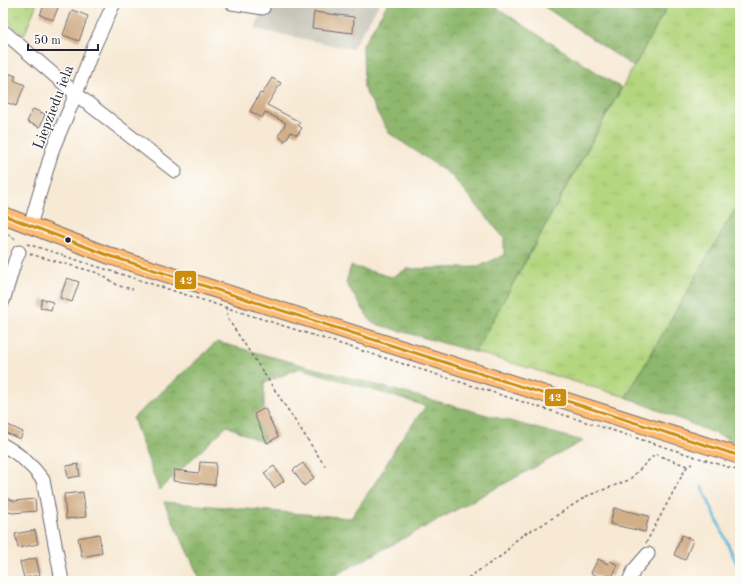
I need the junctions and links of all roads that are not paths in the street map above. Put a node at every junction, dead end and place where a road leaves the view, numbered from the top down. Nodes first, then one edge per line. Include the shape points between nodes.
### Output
1 (114, 3) edge
2 (232, 3) edge
3 (263, 8) dead end
4 (3, 31) edge
5 (76, 94) junction
6 (175, 171) dead end
7 (3, 215) edge
8 (30, 226) junction
9 (20, 245) road end
10 (3, 301) edge
11 (3, 445) edge
12 (740, 456) edge
13 (648, 554) road end
14 (62, 581) edge
15 (629, 581) edge

1 - 5 street, Liepziedu iela
2 - 3 street
4 - 5 street
5 - 6 street
5 - 8 street, Liepziedu iela via 53,148
7 - 8 main road
8 - 12 main road via 228,301
9 - 10 street
11 - 14 street via 23,457 43,480
13 - 15 street via 634,570

